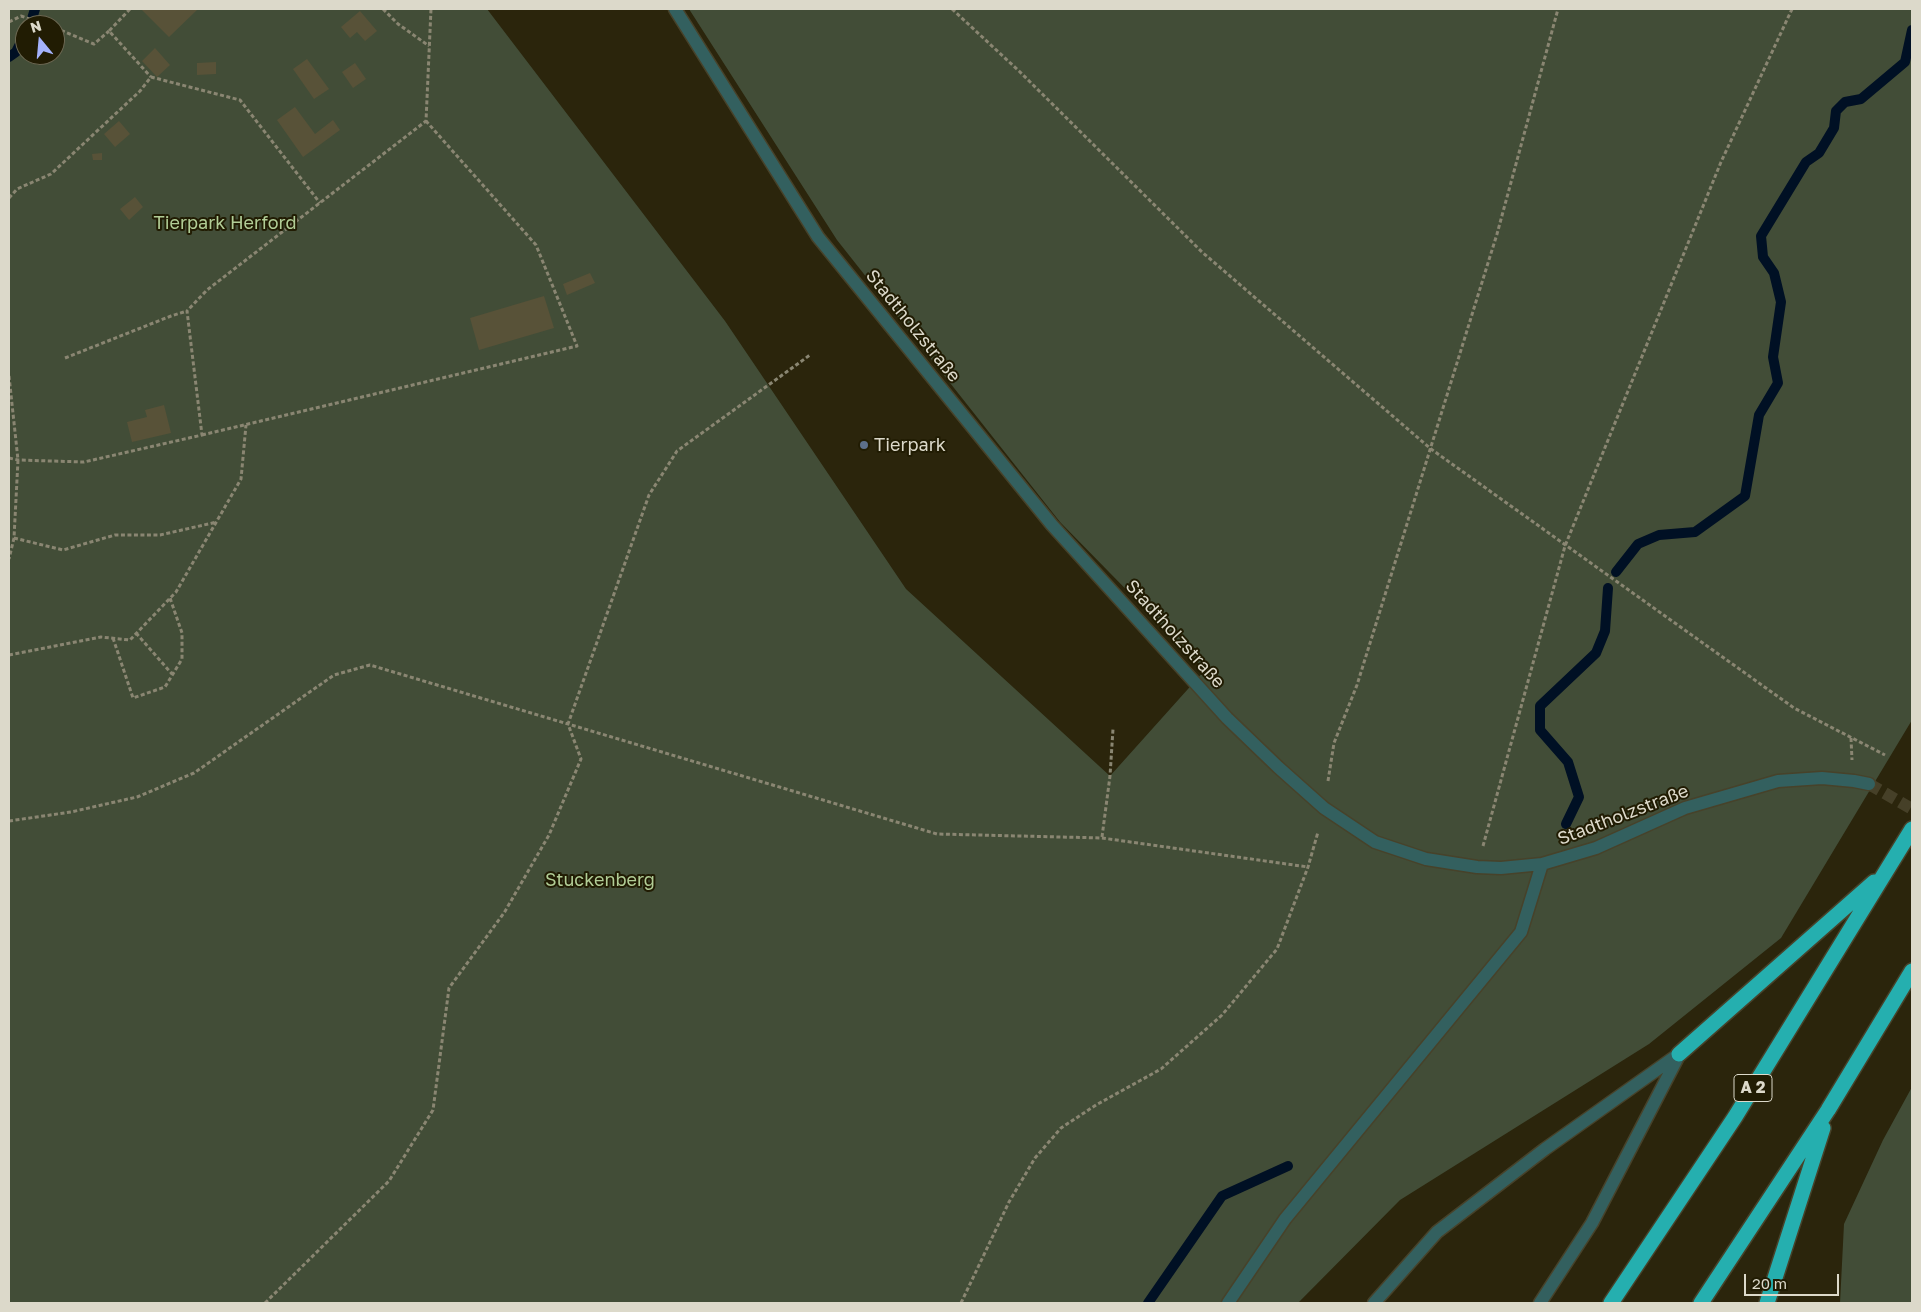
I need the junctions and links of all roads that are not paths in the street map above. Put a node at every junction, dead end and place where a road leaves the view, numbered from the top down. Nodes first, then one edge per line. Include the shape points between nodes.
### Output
1 (675, 9) edge
2 (1869, 784) tunnel mouth
3 (1912, 829) edge
4 (1542, 864) junction
5 (1888, 869) junction
6 (1912, 972) edge
7 (1679, 1054) junction
8 (1828, 1110) junction
9 (1228, 1303) edge
10 (1374, 1303) edge
11 (1540, 1303) edge
12 (1611, 1303) edge
13 (1701, 1303) edge
14 (1767, 1303) edge

1 - 4 street, Stadtholzstraße via 818,237 1052,525 1227,718 1324,808 1376,842 1426,859 1477,867
2 - 4 street, Stadtholzstraße via 1822,778 1778,781 1686,808 1596,848
3 - 5 highway, A 2
4 - 9 street via 1521,932 1286,1219
5 - 7 highway
5 - 12 highway, A 2 via 1735,1118
6 - 8 highway
7 - 10 street via 1437,1232
7 - 11 street via 1592,1223
8 - 13 highway
8 - 14 highway

